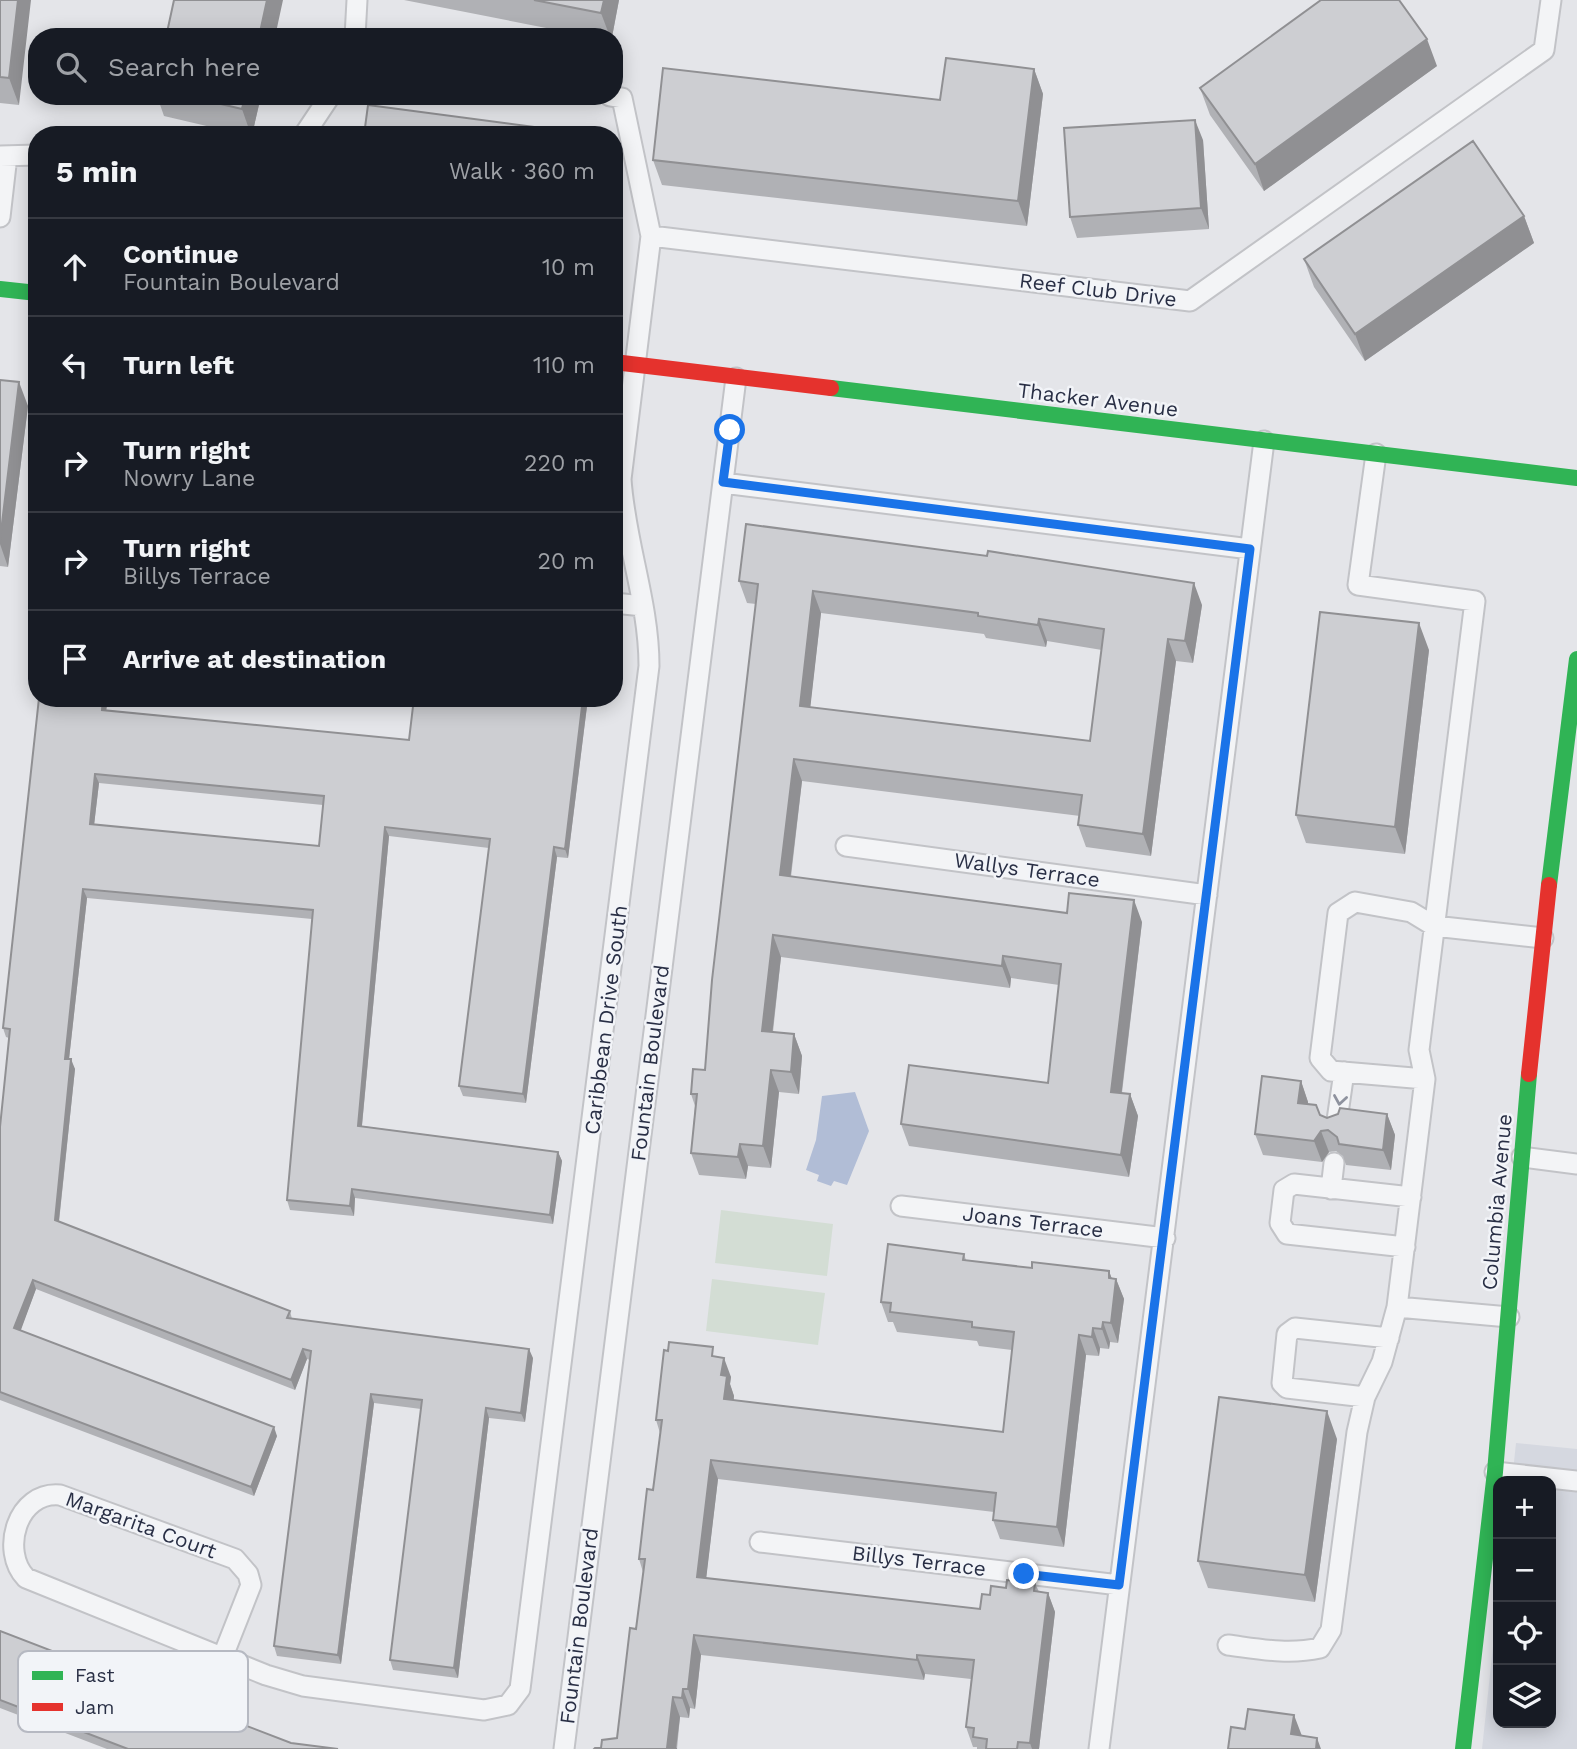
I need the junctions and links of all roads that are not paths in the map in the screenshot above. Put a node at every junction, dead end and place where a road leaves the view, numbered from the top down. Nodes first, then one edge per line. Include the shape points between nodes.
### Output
1 (357, 0) edge
2 (1551, 0) edge
3 (355, 28) edge
4 (623, 103) edge
5 (324, 105) edge
6 (309, 126) edge
7 (28, 155) edge
8 (4, 156) edge
9 (0, 217) edge
10 (651, 236) junction
11 (0, 289) edge
12 (28, 292) edge
13 (624, 363) edge
14 (736, 378) junction
15 (623, 402) edge
16 (1264, 441) junction
17 (1376, 454) junction
18 (1577, 478) edge
19 (723, 482) junction
20 (623, 491) edge
21 (1250, 549) junction
22 (623, 604) edge
23 (643, 606) junction
24 (1577, 659) edge
25 (846, 846) dead end
26 (1208, 895) junction
27 (1434, 926) junction
28 (1543, 938) junction
29 (1345, 1072) junction
30 (1425, 1079) junction
31 (1336, 1127) edge
32 (1522, 1157) junction
33 (1334, 1163) dead end
34 (1577, 1164) edge
35 (1331, 1189) junction
36 (1411, 1197) junction
37 (901, 1206) dead end
38 (1165, 1238) junction
39 (1405, 1247) junction
40 (1397, 1307) junction
41 (1508, 1317) junction
42 (1389, 1338) junction
43 (1366, 1397) junction
44 (1495, 1472) junction
45 (1577, 1481) edge
46 (760, 1542) dead end
47 (1119, 1585) junction
48 (1228, 1645) dead end
49 (210, 1651) edge
50 (225, 1651) edge
51 (248, 1667) edge
52 (523, 1677) joint
53 (564, 1749) edge
54 (1099, 1749) edge
55 (1463, 1749) edge

1 - 3 lane
2 - 10 lane, Reef Club Drive via 1544,50 1190,301
4 - 10 lane
5 - 6 lane
7 - 8 lane
8 - 9 lane
10 - 13 lane
11 - 12 street
13 - 14 street, Thacker Avenue
13 - 15 lane, Caribbean Drive South
14 - 16 street, Thacker Avenue
14 - 19 lane, Fountain Boulevard
16 - 17 street, Thacker Avenue
16 - 21 lane
17 - 18 street, Thacker Avenue
17 - 27 lane via 1359,585 1475,601
19 - 21 lane
19 - 53 lane, Fountain Boulevard
20 - 23 lane, Caribbean Drive South
21 - 26 lane
22 - 23 lane
23 - 52 lane, Caribbean Drive South via 649,666
24 - 28 street, Columbia Avenue
25 - 26 lane, Wallys Terrace
26 - 38 lane
27 - 28 lane
27 - 29 lane via 1410,912 1355,902 1338,913 1320,1058 1331,1071
27 - 30 lane via 1419,1050
28 - 32 street, Columbia Avenue
29 - 30 lane
29 -> 31 lane
30 - 36 lane
32 - 34 lane
32 - 41 street, Columbia Avenue
33 - 35 lane
35 - 36 lane
35 - 39 lane via 1294,1184 1284,1190 1280,1223 1287,1234
36 - 39 lane
37 - 38 lane, Joans Terrace
38 - 47 lane
39 - 40 lane
40 - 41 lane
40 - 42 lane
41 - 44 street, Columbia Avenue
42 - 43 lane
42 - 43 lane via 1295,1328 1287,1334 1282,1383 1287,1388
43 - 48 lane via 1357,1433 1334,1619 1326,1640 1320,1648 1283,1653
44 - 45 lane
44 - 55 street, Columbia Avenue
46 - 47 lane, Billys Terrace
47 - 54 lane
49 - 50 lane, Margarita Court via 26,1578 11,1550 29,1502 60,1494 235,1559 251,1585
51 - 52 lane, Margarita Court via 303,1686 484,1710 508,1705

